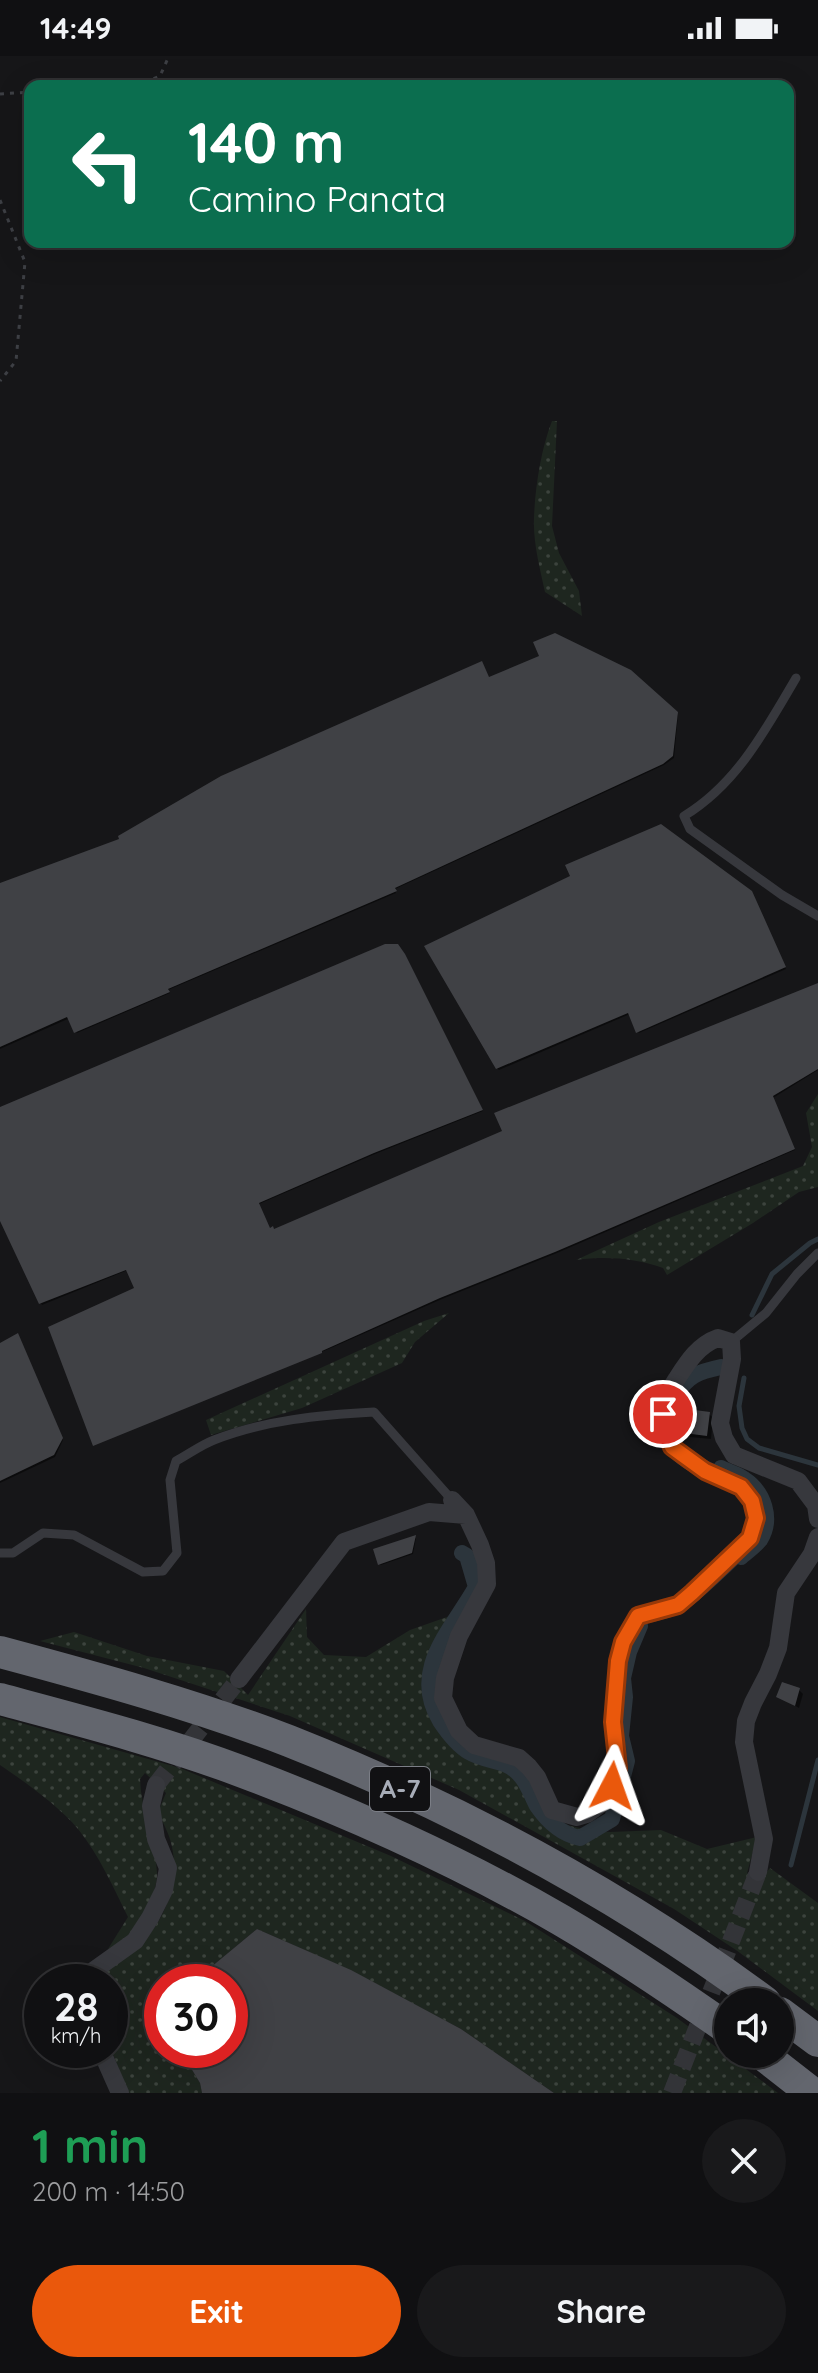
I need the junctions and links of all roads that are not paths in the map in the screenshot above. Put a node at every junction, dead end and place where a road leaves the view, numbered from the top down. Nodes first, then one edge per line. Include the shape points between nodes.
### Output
1 (796, 678) dead end
2 (818, 916) edge
3 (818, 1253) edge
4 (731, 1342) junction
5 (452, 1500) joint
6 (466, 1515) junction
7 (818, 1519) edge
8 (818, 1537) edge
9 (0, 1553) edge
10 (0, 1652) edge
11 (239, 1679) tunnel mouth
12 (0, 1699) edge
13 (156, 1785) tunnel mouth
14 (758, 1872) tunnel mouth
15 (103, 1964) edge
16 (745, 1988) edge
17 (714, 2019) edge
18 (794, 2023) edge
19 (818, 2041) edge
20 (109, 2068) edge
21 (780, 2068) edge
22 (120, 2093) edge
23 (812, 2093) edge

1 - 2 lane via 748,756 701,806 684,816 690,829
3 - 4 lane via 766,1313
4 - 6 street via 706,1342 667,1393 663,1414 672,1447 705,1471 741,1487 752,1501 756,1518 750,1538 678,1605 638,1616 623,1642 615,1683 618,1768 602,1803 587,1814 577,1817 552,1810 529,1767 519,1758 474,1745 459,1731 443,1698 459,1636 487,1584 486,1563
4 - 7 street via 720,1423 724,1438 734,1455 798,1481 816,1505
5 - 6 street
5 - 9 lane via 374,1412 345,1414 260,1425 212,1441 176,1461 170,1480 177,1553 163,1571 143,1572 74,1535 43,1533 13,1553
6 - 11 street via 429,1512 344,1542
8 - 14 street via 786,1593 778,1648 746,1721 744,1742 764,1839
10 - 16 highway, A-7 via 289,1741 432,1803 640,1916
12 - 17 highway, A-7 via 144,1738 350,1815 561,1920
13 - 15 street via 151,1806 168,1868 164,1890 135,1941
18 - 19 highway
20 - 22 street
21 - 23 highway

